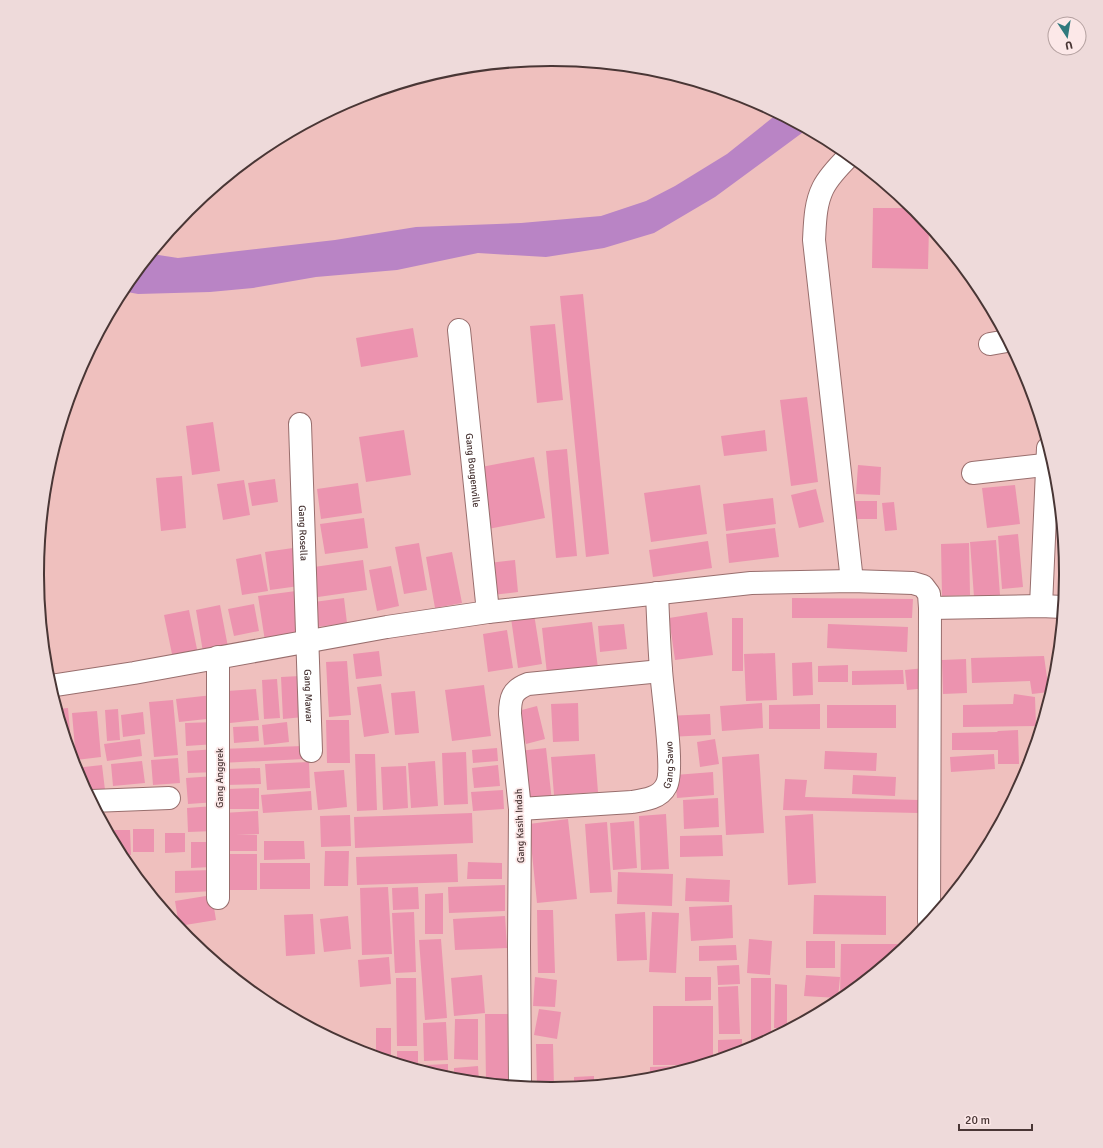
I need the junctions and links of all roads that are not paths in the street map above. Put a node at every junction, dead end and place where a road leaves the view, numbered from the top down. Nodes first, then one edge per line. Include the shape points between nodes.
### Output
1 (845, 161) edge
2 (459, 330) dead end
3 (300, 424) dead end
4 (1046, 460) edge
5 (973, 473) dead end
6 (1049, 475) edge
7 (852, 581) junction
8 (657, 593) junction
9 (1041, 606) junction
10 (1058, 607) edge
11 (930, 608) junction
12 (488, 612) junction
13 (308, 641) junction
14 (218, 657) junction
15 (661, 671) junction
16 (57, 685) edge
17 (311, 751) dead end
18 (169, 798) dead end
19 (97, 801) edge
20 (520, 809) junction
21 (218, 898) dead end
22 (929, 913) edge
23 (520, 1080) edge

1 - 7 street via 823,186 818,199 814,240
2 - 12 street, Gang Bougenville
3 - 13 street, Gang Rosella
4 - 5 street
6 - 9 street
7 - 8 street via 751,583
7 - 11 street via 913,583 923,586 929,594
8 - 12 street
8 - 15 street, Gang Sawo
9 - 10 street
9 - 11 street
11 - 22 street
12 - 13 street
13 - 14 street
13 - 17 street, Gang Mawar
14 - 16 street
14 - 21 street, Gang Anggrek
15 - 20 street, Gang Sawo via 670,768 667,784 660,794 632,802
15 - 20 street, Gang Kasih Indah via 520,687 510,703 510,714
18 - 19 street
20 - 23 street, Gang Kasih Indah

